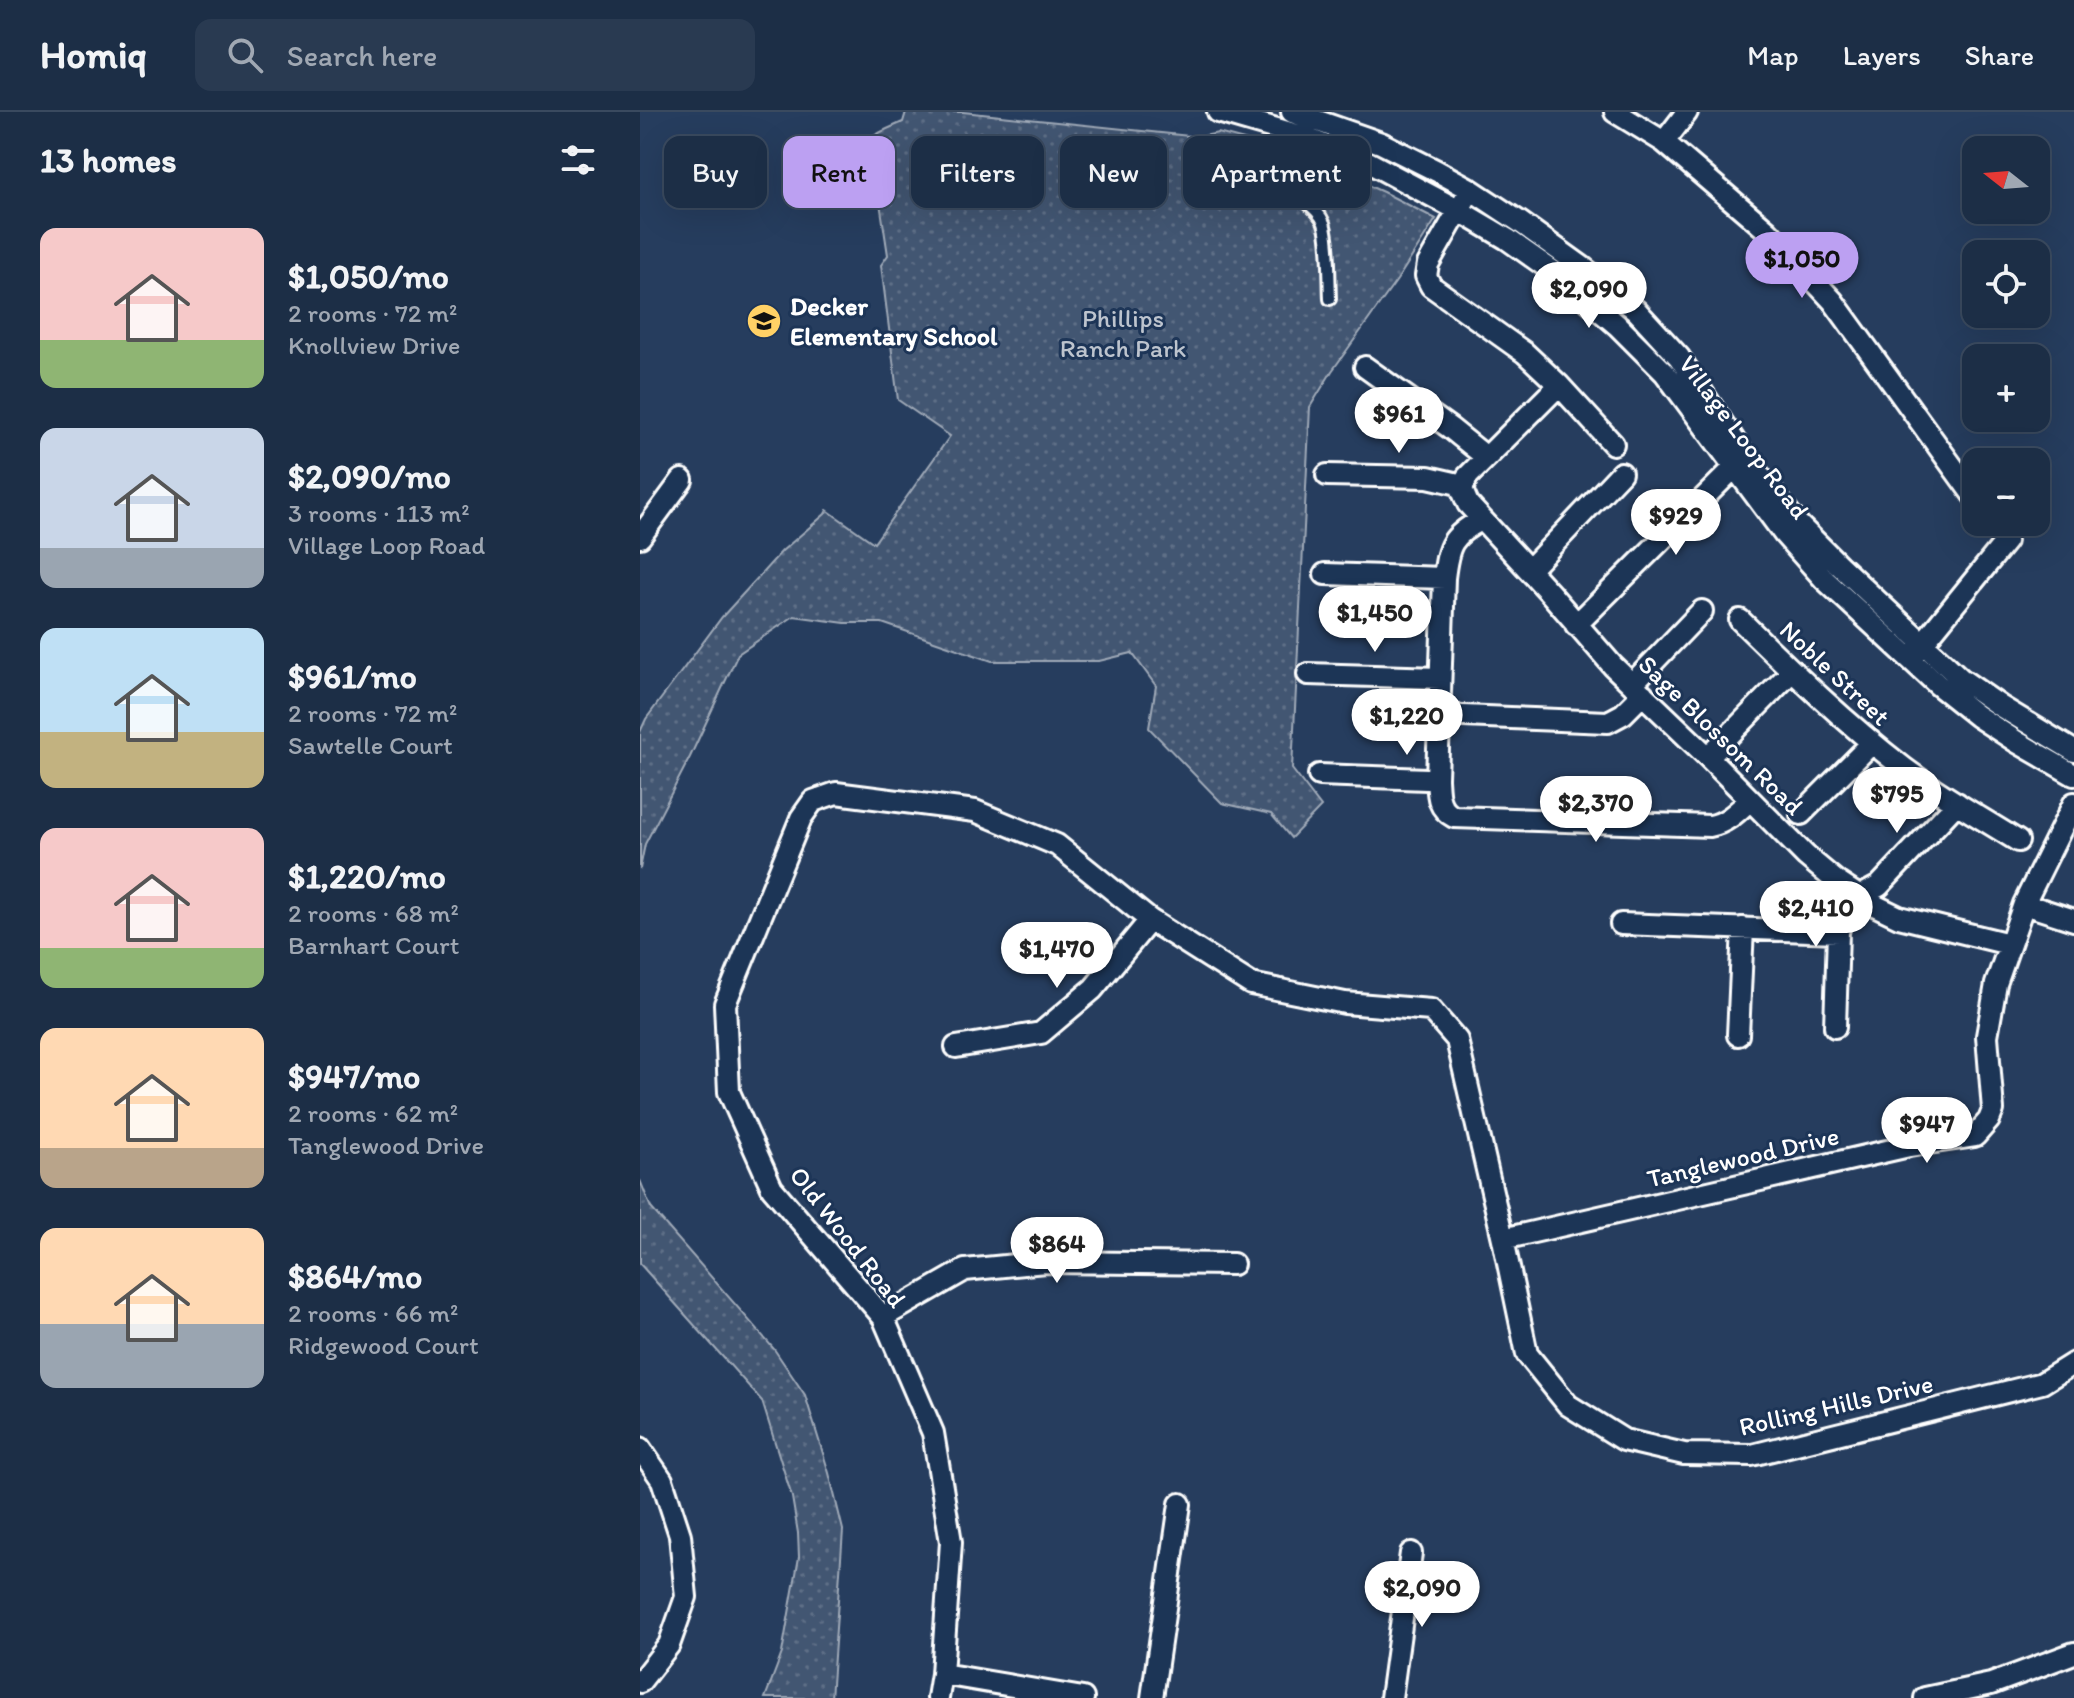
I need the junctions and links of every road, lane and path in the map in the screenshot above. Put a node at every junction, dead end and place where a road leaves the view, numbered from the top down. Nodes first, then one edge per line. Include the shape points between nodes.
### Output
1 (1218, 112) edge
2 (1615, 112) edge
3 (1687, 112) edge
4 (1302, 113) edge
5 (1278, 120) edge
6 (1301, 136) joint
7 (1664, 142) junction
8 (1370, 163) edge
9 (1470, 189) junction
10 (1313, 208) edge
11 (1458, 210) junction
12 (1330, 299) dead end
13 (1365, 367) dead end
14 (1559, 385) junction
15 (1613, 444) dead end
16 (1486, 457) junction
17 (1740, 462) junction
18 (1621, 473) dead end
19 (1327, 475) dead end
20 (682, 480) dead end
21 (1962, 480) edge
22 (1463, 485) junction
23 (1481, 520) junction
24 (2003, 536) edge
25 (640, 537) edge
26 (1529, 570) junction
27 (1325, 574) dead end
28 (1444, 578) junction
29 (1702, 611) dead end
30 (1740, 620) dead end
31 (1576, 625) junction
32 (1916, 652) junction
33 (1792, 671) junction
34 (1308, 674) dead end
35 (1440, 678) junction
36 (1637, 689) junction
37 (1439, 715) junction
38 (1872, 743) junction
39 (2074, 751) edge
40 (1708, 757) junction
41 (1319, 775) dead end
42 (2074, 775) edge
43 (1437, 778) junction
44 (1750, 800) junction
45 (1957, 803) junction
46 (2074, 803) edge
47 (1801, 814) dead end
48 (2018, 841) dead end
49 (1859, 897) junction
50 (2024, 904) junction
51 (1150, 920) junction
52 (2074, 920) edge
53 (1621, 924) dead end
54 (1743, 928) junction
55 (1838, 932) junction
56 (2009, 944) junction
57 (1835, 1027) dead end
58 (1738, 1035) dead end
59 (956, 1047) dead end
60 (1503, 1239) junction
61 (1233, 1264) dead end
62 (883, 1317) junction
63 (2074, 1363) edge
64 (640, 1448) edge
65 (1180, 1504) dead end
66 (1411, 1553) dead end
67 (2074, 1653) edge
68 (942, 1674) junction
69 (640, 1682) edge
70 (938, 1698) edge
71 (1083, 1698) edge
72 (1152, 1698) edge
73 (1391, 1698) edge
74 (1925, 1698) edge

1 - 5 street, Village Loop Road
2 - 7 street
3 - 7 street
4 - 6 lane
4 - 9 street, Village Loop Road via 1381,143
5 - 6 street, Village Loop Road
7 - 21 street via 1768,231 1833,301
8 - 11 street, Village Loop Road
9 - 11 street
9 - 17 street, Village Loop Road via 1636,310 1679,357
10 - 12 lane via 1325,226
11 - 14 street via 1428,264 1431,286 1525,353
11 - 17 street, Village Loop Road via 1558,275 1617,325
13 - 16 street
14 - 15 street
14 - 16 street
16 - 22 street
17 - 31 street
17 - 32 street, Village Loop Road
18 - 26 street
19 - 22 street via 1428,477
20 - 25 street
22 - 23 street, Sage Blossom Road via 1464,498
23 - 26 street, Sage Blossom Road
23 - 28 street via 1451,545
24 - 32 street via 2006,541
26 - 31 street, Sage Blossom Road
27 - 28 street
28 - 35 street
29 - 36 street
30 - 33 street, Noble Street
31 - 36 street, Sage Blossom Road
32 - 39 street, Village Loop Road
32 - 42 street, Village Loop Road via 1938,685 1977,716
33 - 38 street, Noble Street
33 - 40 street
34 - 35 street
35 - 37 street
36 - 37 street via 1623,714 1608,722
36 - 40 street, Sage Blossom Road
37 - 43 street
38 - 45 street, Noble Street
38 - 47 street
40 - 44 street, Sage Blossom Road
41 - 43 street
43 - 44 street via 1440,806 1454,817 1710,826
44 - 49 street, Sage Blossom Road via 1821,869
45 - 48 street, Noble Street
45 - 49 street via 1879,886
46 - 50 street, Tanglewood Drive
49 - 55 street via 1843,914
49 - 56 street, Sage Blossom Road via 1899,917
50 - 52 street
50 - 56 street, Tanglewood Drive
51 - 59 street via 1093,989 1041,1033
51 - 60 street, Rolling Hills Drive via 1251,984 1345,1003 1431,1010 1457,1040
51 - 62 street, Old Wood Road via 1057,845 975,811 836,793 813,801 801,818 725,1004 729,1092 772,1188
53 - 54 street
54 - 55 street
54 - 58 street
55 - 57 street
56 - 60 street, Tanglewood Drive via 1987,1036 1993,1110 1975,1136 1909,1146
60 - 63 street, Rolling Hills Drive via 1527,1354 1568,1405 1624,1440 1684,1454 1752,1455 2042,1383
61 - 62 street via 1045,1262 965,1270
62 - 68 street, Old Wood Road via 933,1433 939,1464 951,1542
64 - 69 street via 662,1480 680,1535 686,1597 669,1645
65 - 72 street
66 - 73 street
67 - 74 street via 1991,1684
68 - 70 street, Old Wood Road
68 - 71 street

